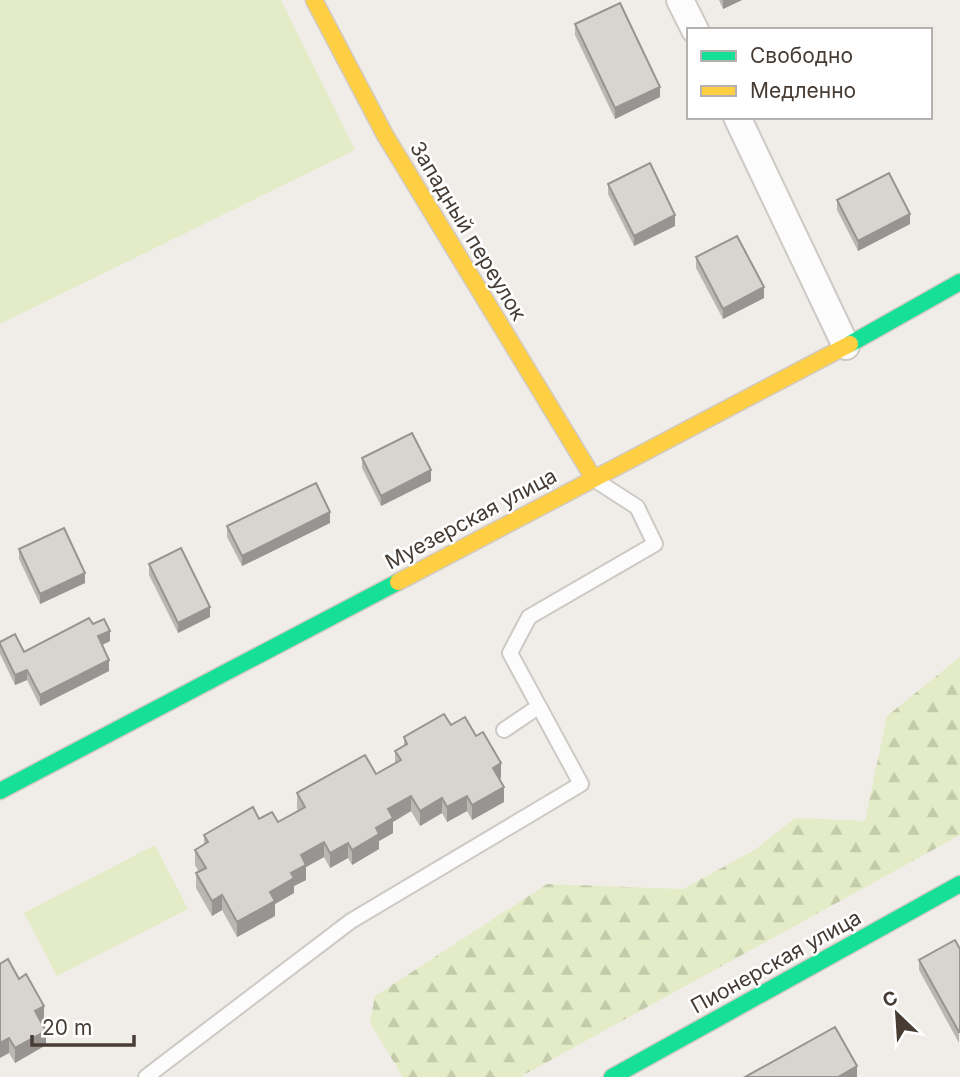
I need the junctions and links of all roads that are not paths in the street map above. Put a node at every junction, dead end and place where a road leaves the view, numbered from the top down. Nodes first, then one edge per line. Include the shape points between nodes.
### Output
1 (314, 0) edge
2 (680, 0) edge
3 (694, 28) edge
4 (738, 119) edge
5 (960, 282) edge
6 (846, 346) junction
7 (594, 479) junction
8 (538, 707) junction
9 (503, 730) dead end
10 (0, 791) edge
11 (960, 884) edge
12 (146, 1077) edge
13 (612, 1077) edge

1 - 7 main road, Западный переулок via 385,135
2 - 3 street
4 - 6 street
5 - 6 main road, Муезерская улица
6 - 7 main road, Муезерская улица
7 - 8 lane via 637,507 655,544 528,617 510,653
7 - 10 main road, Муезерская улица
8 - 9 lane
8 - 12 lane via 581,784 351,921
11 - 13 main road, Пионерская улица

